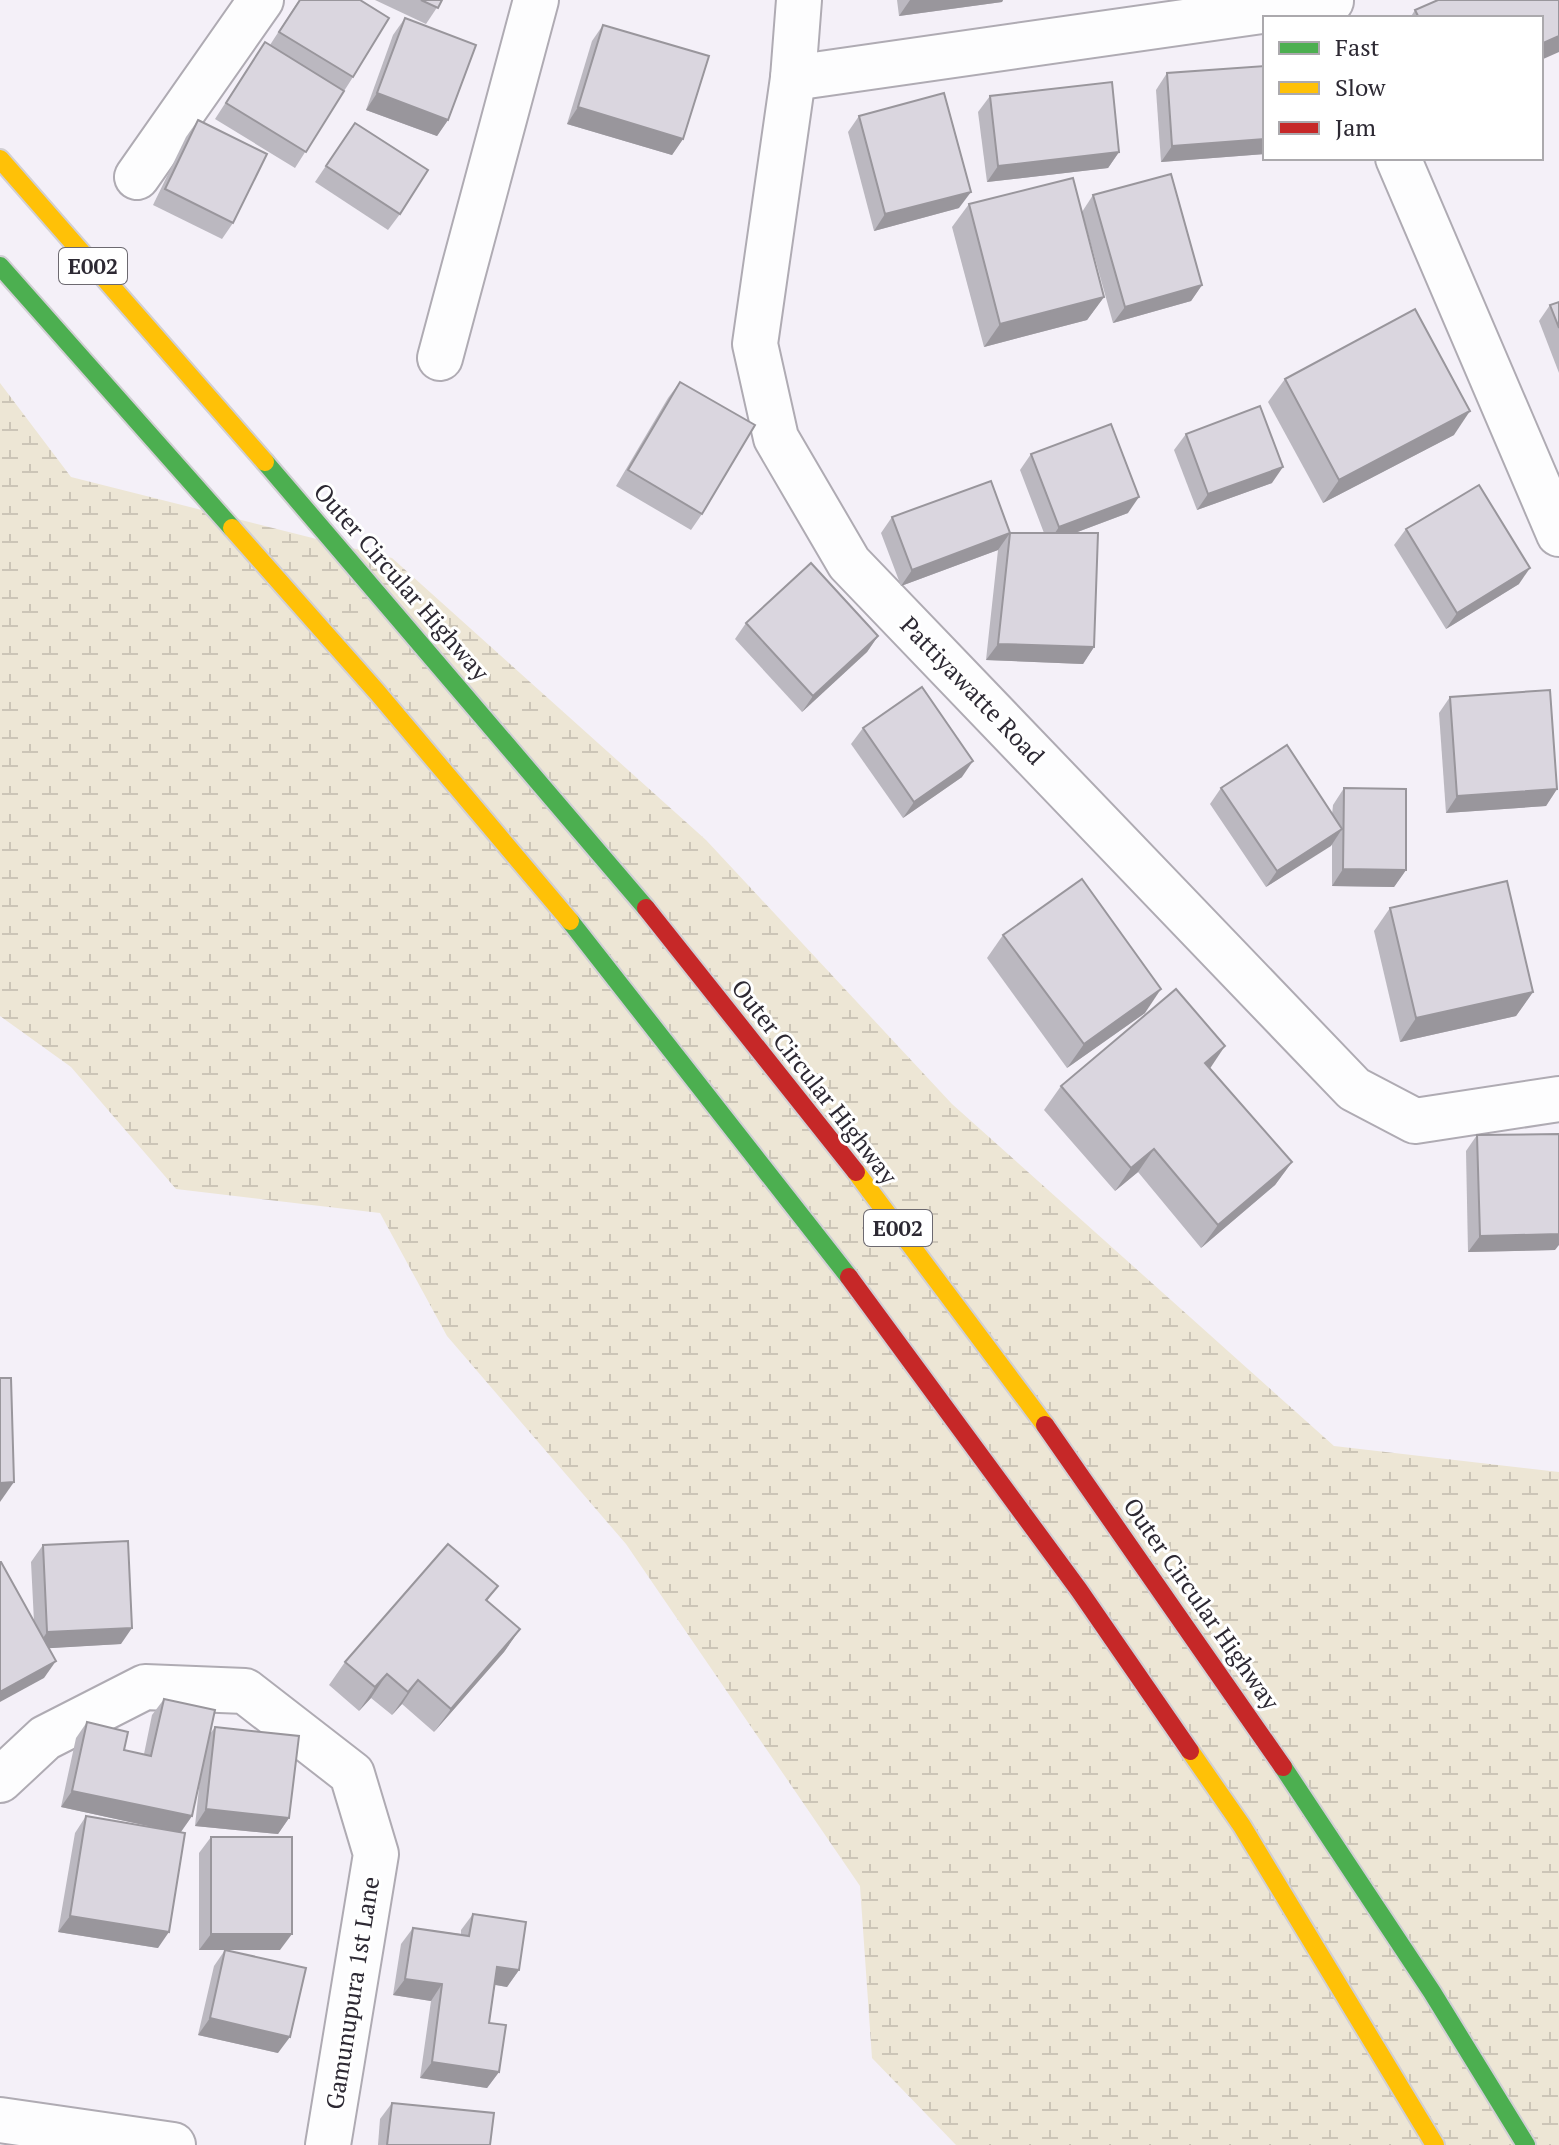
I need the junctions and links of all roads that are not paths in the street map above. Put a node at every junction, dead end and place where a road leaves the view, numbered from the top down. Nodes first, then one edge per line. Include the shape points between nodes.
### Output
1 (261, 0) edge
2 (536, 0) edge
3 (799, 0) edge
4 (1331, 0) edge
5 (793, 78) junction
6 (0, 159) edge
7 (1399, 160) edge
8 (137, 177) dead end
9 (0, 266) edge
10 (440, 358) dead end
11 (1559, 534) edge
12 (1559, 1099) edge
13 (0, 1780) edge
14 (0, 2120) edge
15 (173, 2145) edge
16 (328, 2145) edge
17 (1435, 2145) edge
18 (1526, 2145) edge

1 - 8 street
2 - 10 street
3 - 5 street, Pattiyawatte Road
4 - 5 street
5 - 12 street, Pattiyawatte Road via 755,344 776,438 849,563 1354,1089 1415,1121
6 - 18 highway, Outer Circular Highway / E002 via 490,721 651,914 964,1313 1194,1635 1441,2000
7 - 11 street
9 - 17 highway, E002 via 377,692 592,948 901,1344 1242,1826
13 - 16 street, Gamunupura 1st Lane via 45,1738 145,1687 245,1691 352,1774 376,1854
14 - 15 street

